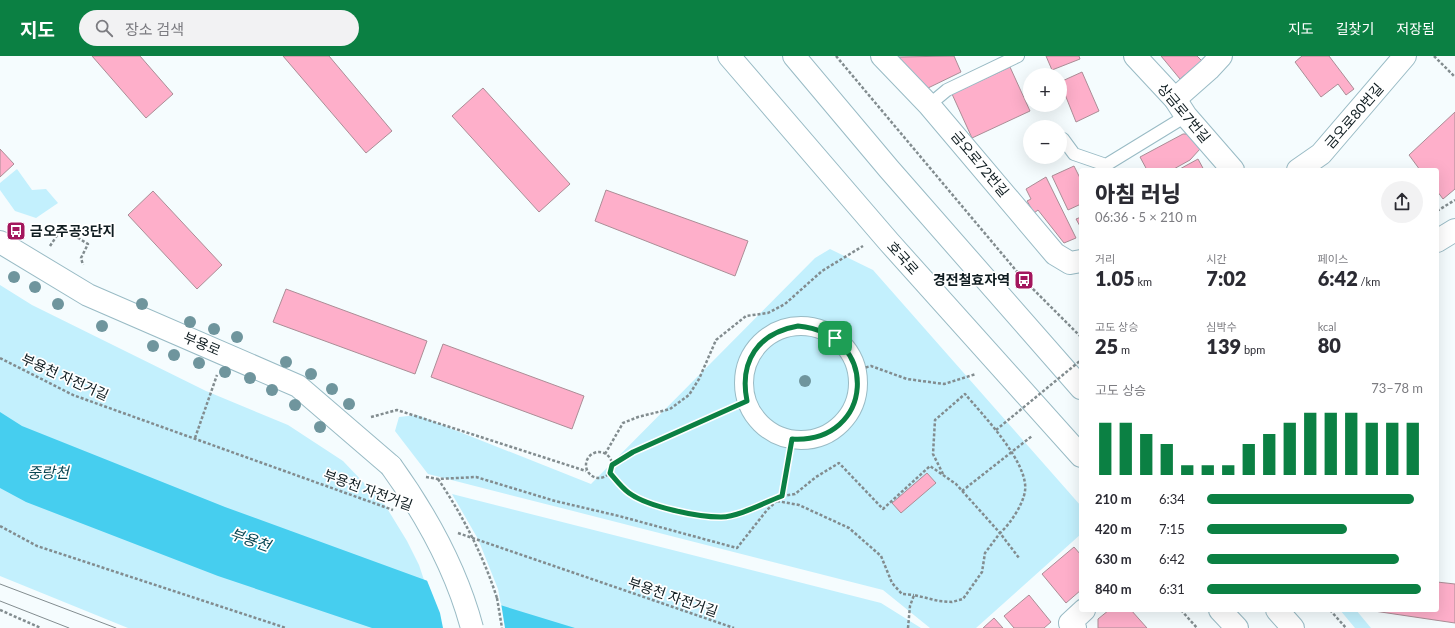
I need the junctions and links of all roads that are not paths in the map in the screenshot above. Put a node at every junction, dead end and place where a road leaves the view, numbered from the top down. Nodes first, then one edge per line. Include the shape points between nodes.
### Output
1 (730, 56) edge
2 (794, 56) edge
3 (882, 56) edge
4 (1018, 56) edge
5 (1135, 56) edge
6 (1221, 56) edge
7 (1405, 56) edge
8 (929, 105) junction
9 (1181, 108) junction
10 (1067, 144) edge
11 (1231, 168) edge
12 (1301, 168) edge
13 (1455, 230) edge
14 (1439, 240) edge
15 (0, 242) edge
16 (1079, 261) edge
17 (1079, 386) edge
18 (792, 439) joint
19 (1079, 454) edge
20 (1222, 612) edge
21 (1279, 612) edge
22 (472, 628) edge
23 (1236, 628) edge
24 (1293, 628) edge

1 - 19 street, 호국로 via 888,242
2 - 17 street via 889,169
3 - 8 street, 금오로72번길
4 - 8 lane via 947,90
5 - 9 street, 상금로7번길
6 - 9 street
7 - 12 street, 금오로80번길 via 1321,154
8 - 16 street, 금오로72번길 via 1055,254 1070,263
9 - 10 lane via 1106,165 1074,154
9 - 11 street, 상금로7번길
13 - 14 street
15 - 22 street, 부용로, bridge via 88,295 298,386 391,466 442,548 465,601
18 - 18 street via 780,436 760,422 747,401 744,388 748,362 763,341 773,333 798,326 824,331 844,346 856,370 858,382 847,417 828,433 804,440
20 - 23 street
21 - 24 street

